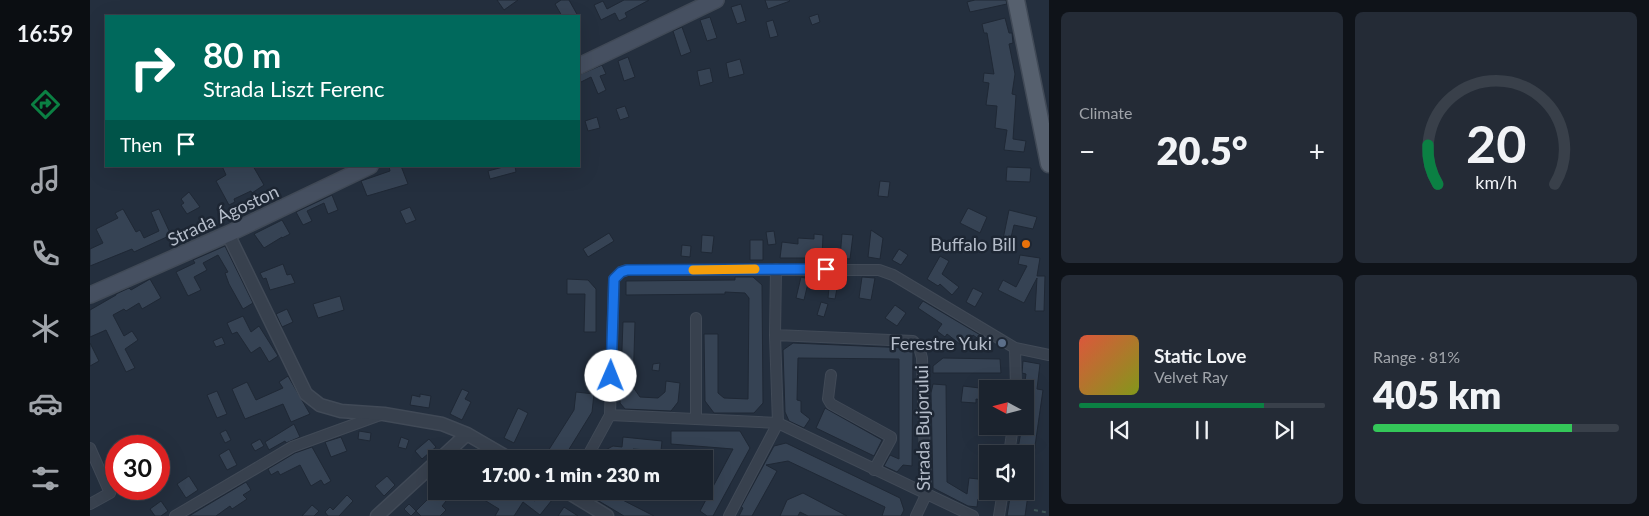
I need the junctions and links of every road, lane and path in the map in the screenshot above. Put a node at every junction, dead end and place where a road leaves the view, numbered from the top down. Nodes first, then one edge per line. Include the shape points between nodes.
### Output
1 (716, 0) edge
2 (1016, 0) edge
3 (580, 66) edge
4 (1049, 164) edge
5 (368, 167) edge
6 (228, 234) junction
7 (776, 269) junction
8 (90, 294) edge
9 (696, 318) dead end
10 (775, 335) junction
11 (1015, 348) junction
12 (1049, 355) edge
13 (831, 375) dead end
14 (1016, 380) edge
15 (384, 414) junction
16 (610, 414) junction
17 (696, 419) junction
18 (778, 422) junction
19 (467, 434) junction
20 (90, 448) edge
21 (450, 450) edge
22 (495, 450) edge
23 (591, 450) edge
24 (428, 469) edge
25 (874, 470) junction
26 (926, 495) junction
27 (581, 500) edge
28 (1002, 500) edge
29 (90, 504) edge
30 (1034, 510) dead end
31 (1049, 513) edge
32 (175, 516) edge
33 (377, 516) edge
34 (607, 516) edge
35 (729, 516) edge
36 (916, 516) edge
37 (973, 516) edge
38 (999, 516) edge

1 - 3 main road
2 - 4 main road
5 - 6 main road, Strada Ágoston
6 - 8 main road, Strada Ágoston
6 - 15 street via 306,394 320,405 342,411
7 - 10 street
7 - 11 street via 879,270 893,275
7 - 16 street via 621,272 614,279
9 - 17 street
10 - 18 street
10 - 26 street, Strada Bujorului via 913,342 919,347
11 - 12 street
11 - 14 street
13 - 25 street via 828,399 831,404 891,436
15 - 19 street via 442,424
15 - 32 street via 292,447
16 - 17 street
16 - 23 street
17 - 18 street
18 - 25 street
18 - 35 street
19 - 21 street
19 - 22 street
20 - 29 street via 110,494
24 - 33 street
25 - 26 street
26 - 36 street, Strada Bujorului
26 - 37 street
27 - 34 street
28 - 38 street
30 - 31 path

